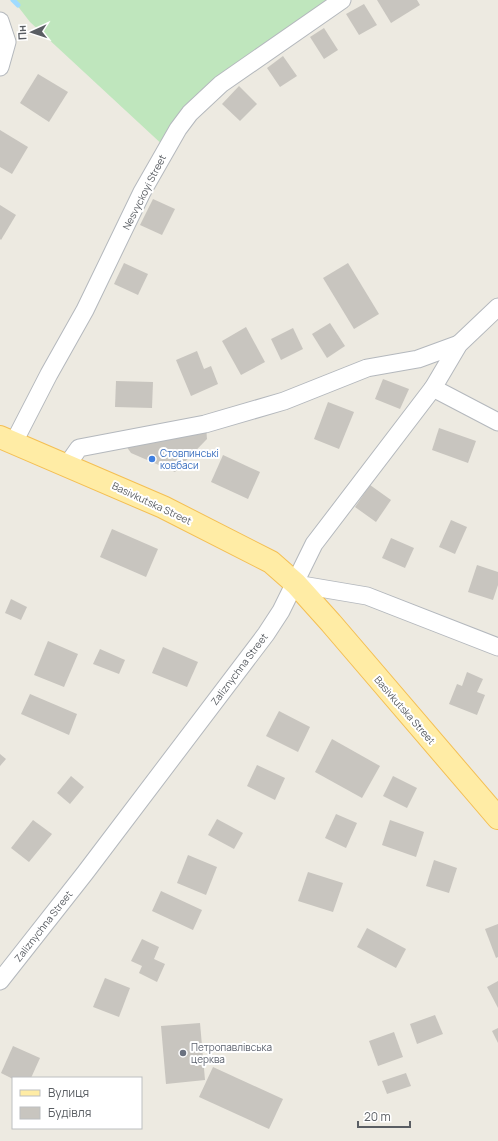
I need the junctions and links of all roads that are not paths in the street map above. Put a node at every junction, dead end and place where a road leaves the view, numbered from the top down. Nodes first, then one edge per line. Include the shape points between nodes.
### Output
1 (342, 0) edge
2 (0, 21) edge
3 (0, 67) edge
4 (498, 307) edge
5 (459, 344) junction
6 (433, 388) junction
7 (498, 422) edge
8 (7, 440) edge
9 (67, 465) junction
10 (296, 584) junction
11 (498, 647) edge
12 (498, 818) edge
13 (0, 981) edge

1 - 8 street, Nesvyckoyi Street via 221,84 190,113 142,192 85,310 49,374
2 - 3 street via 7,42
4 - 5 street, Zaliznychna Street
5 - 6 street, Zaliznychna Street
5 - 9 street, Zaliznychna Street via 418,359 368,368 284,401 205,424 79,448
6 - 7 street
6 - 10 street, Zaliznychna Street via 314,544
8 - 9 main road, Basivkutska Street
9 - 10 main road, Basivkutska Street via 163,507 271,562
10 - 11 street via 367,596
10 - 12 main road, Basivkutska Street
10 - 13 street, Zaliznychna Street via 266,634

